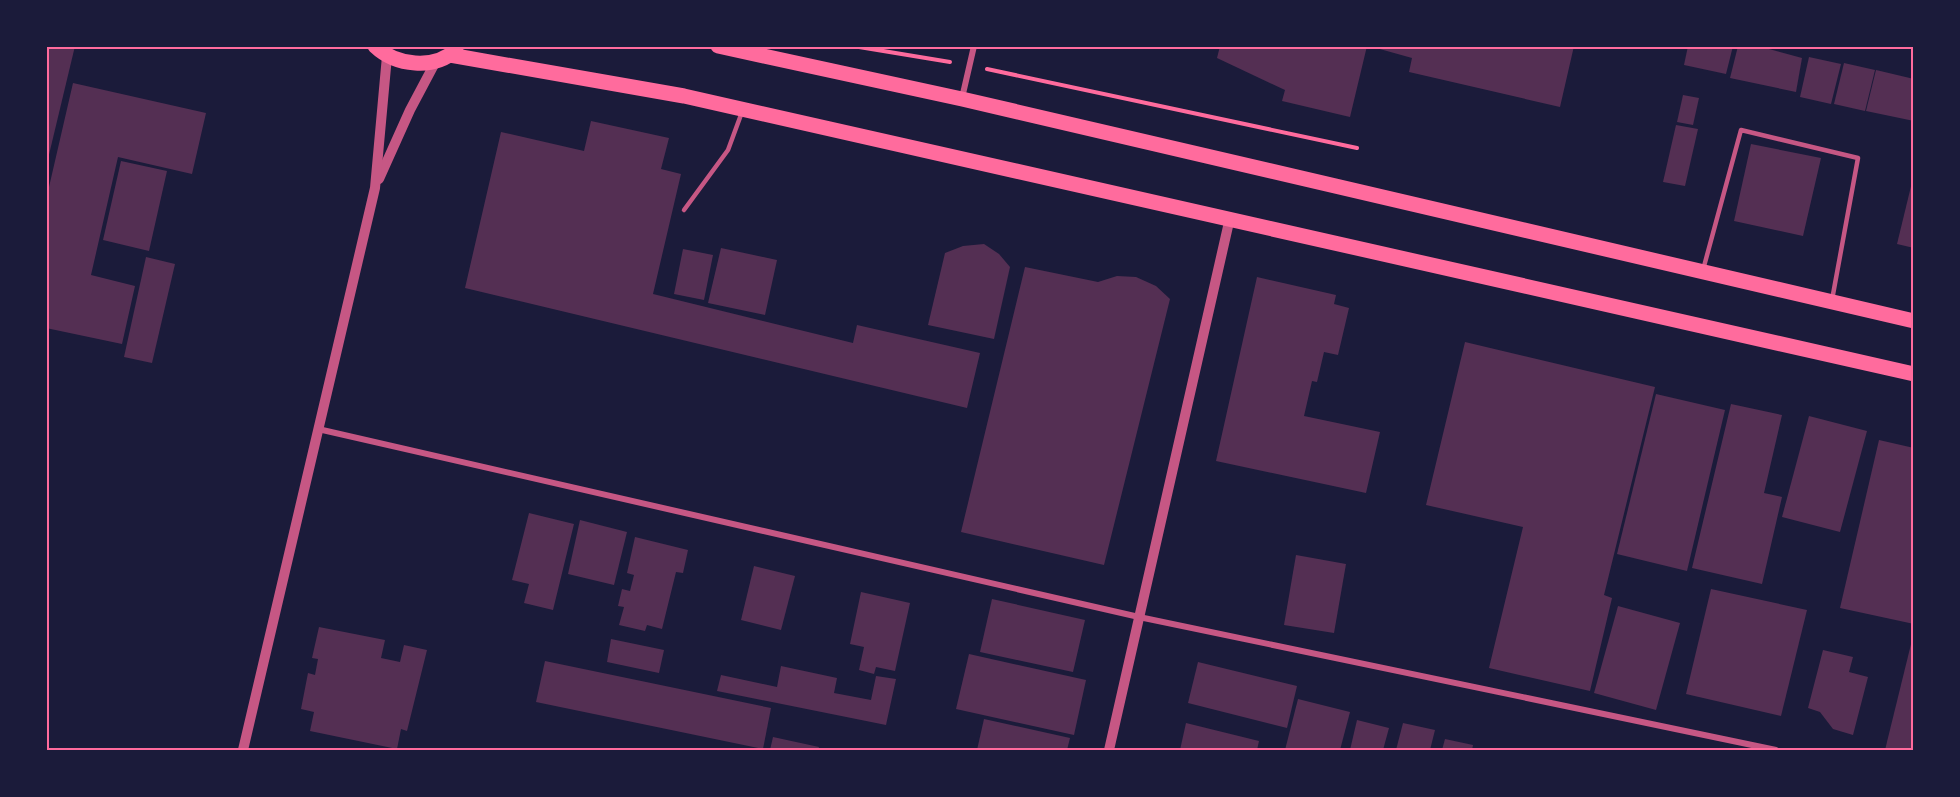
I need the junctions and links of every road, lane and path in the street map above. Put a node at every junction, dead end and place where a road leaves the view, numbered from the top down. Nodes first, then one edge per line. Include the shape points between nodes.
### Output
1 (375, 46) edge
2 (718, 46) edge
3 (853, 46) edge
4 (974, 46) edge
5 (449, 54) edge
6 (387, 56) junction
7 (969, 65) junction
8 (962, 99) junction
9 (743, 109) junction
10 (1357, 148) dead end
11 (375, 188) junction
12 (684, 210) dead end
13 (1229, 222) junction
14 (1703, 272) junction
15 (1832, 302) junction
16 (1914, 321) edge
17 (1914, 374) edge
18 (318, 429) junction
19 (1139, 617) junction
20 (243, 750) edge
21 (1109, 750) edge
22 (1776, 750) edge

1 - 6 main road
2 - 8 main road
3 - 7 path
4 - 7 street
5 - 6 main road via 411,63
5 - 9 main road
5 - 11 street via 410,110
6 - 11 street
7 - 8 street
7 - 10 path
8 - 14 main road
9 - 12 lane via 728,150
9 - 13 main road
11 - 18 street
13 - 17 main road
13 - 19 street
14 - 15 main road
14 - 15 lane via 1741,130 1858,159
15 - 16 main road
18 - 19 street
18 - 20 street
19 - 21 street
19 - 22 street

